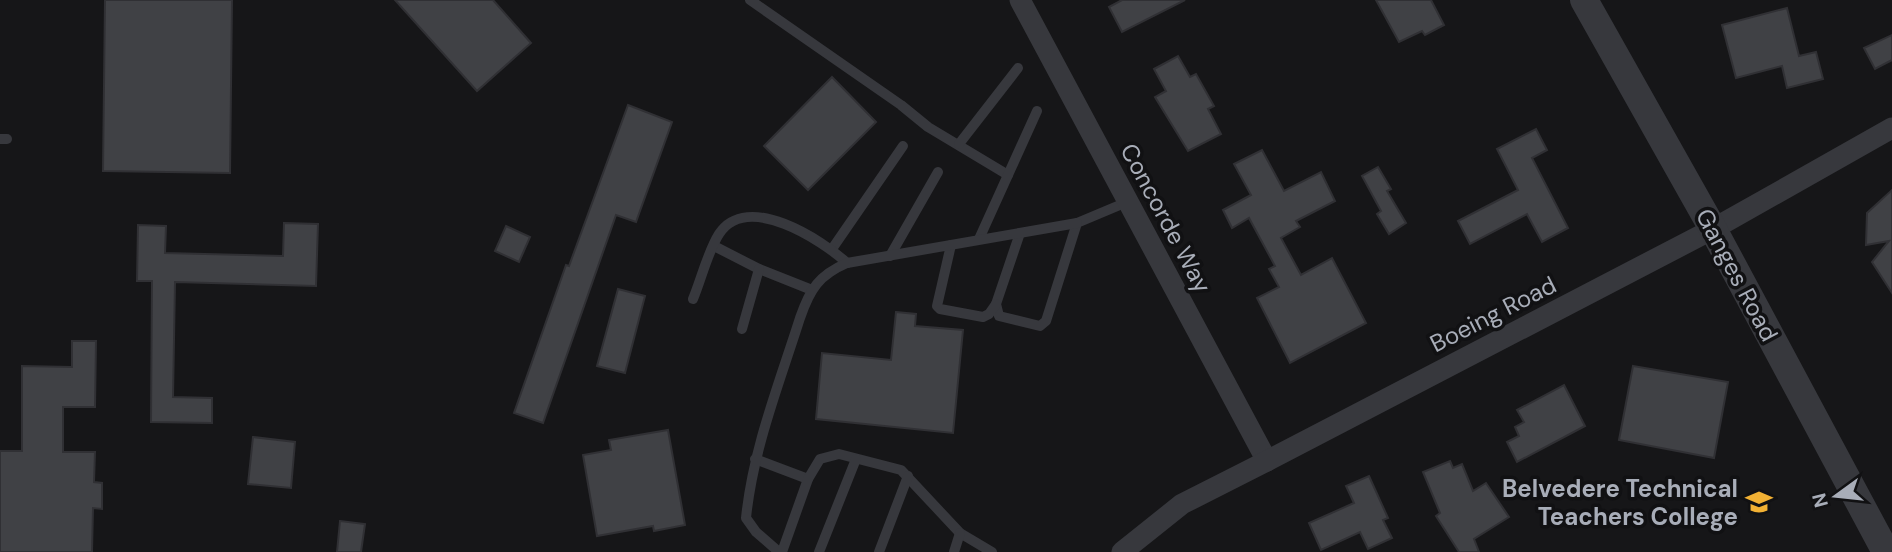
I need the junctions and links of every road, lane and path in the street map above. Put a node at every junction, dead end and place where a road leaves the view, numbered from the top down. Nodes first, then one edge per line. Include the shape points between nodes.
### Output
1 (750, 0) edge
2 (1020, 0) edge
3 (1584, 0) edge
4 (1018, 68) dead end
5 (1037, 111) dead end
6 (1892, 128) edge
7 (959, 144) junction
8 (903, 146) dead end
9 (938, 172) dead end
10 (1008, 175) junction
11 (1127, 202) junction
12 (1077, 223) junction
13 (1713, 229) junction
14 (1020, 233) junction
15 (979, 239) junction
16 (951, 245) junction
17 (714, 246) junction
18 (832, 249) junction
19 (890, 256) junction
20 (848, 263) junction
21 (759, 269) junction
22 (812, 290) junction
23 (693, 299) dead end
24 (996, 304) junction
25 (742, 329) dead end
26 (755, 459) junction
27 (856, 459) junction
28 (1267, 461) junction
29 (908, 476) junction
30 (808, 479) junction
31 (960, 533) junction
32 (781, 552) edge
33 (819, 552) edge
34 (879, 552) edge
35 (954, 552) edge
36 (992, 552) edge
37 (1122, 552) edge
38 (1886, 552) edge

1 - 7 lane via 928,127
2 - 11 street, Concorde Way
3 - 13 street, Ganges Road
4 - 7 lane
5 - 10 lane
6 - 13 street, Boeing Road
7 - 10 lane
8 - 18 lane
9 - 19 lane
10 - 15 lane
11 - 12 lane
11 - 28 street, Concorde Way
12 - 14 lane
12 - 24 lane via 1043,324 999,316
13 - 28 street, Boeing Road
13 - 38 street, Ganges Road
14 - 15 lane
14 - 24 lane
15 - 16 lane
16 - 19 lane
16 - 24 lane via 937,306 983,317
17 - 18 lane via 720,232 736,220 753,217 790,226
17 - 21 lane
17 - 23 lane
18 - 20 lane
19 - 20 lane
20 - 22 lane via 829,271
21 - 22 lane
21 - 25 lane
22 - 26 lane
26 - 30 lane
26 - 32 lane via 746,518
27 - 29 lane via 901,470
27 - 30 lane via 827,455 820,458
27 - 33 lane
28 - 37 street, Boeing Road via 1182,504
29 - 31 lane
29 - 34 lane
30 - 32 lane
31 - 35 lane
31 - 36 lane

